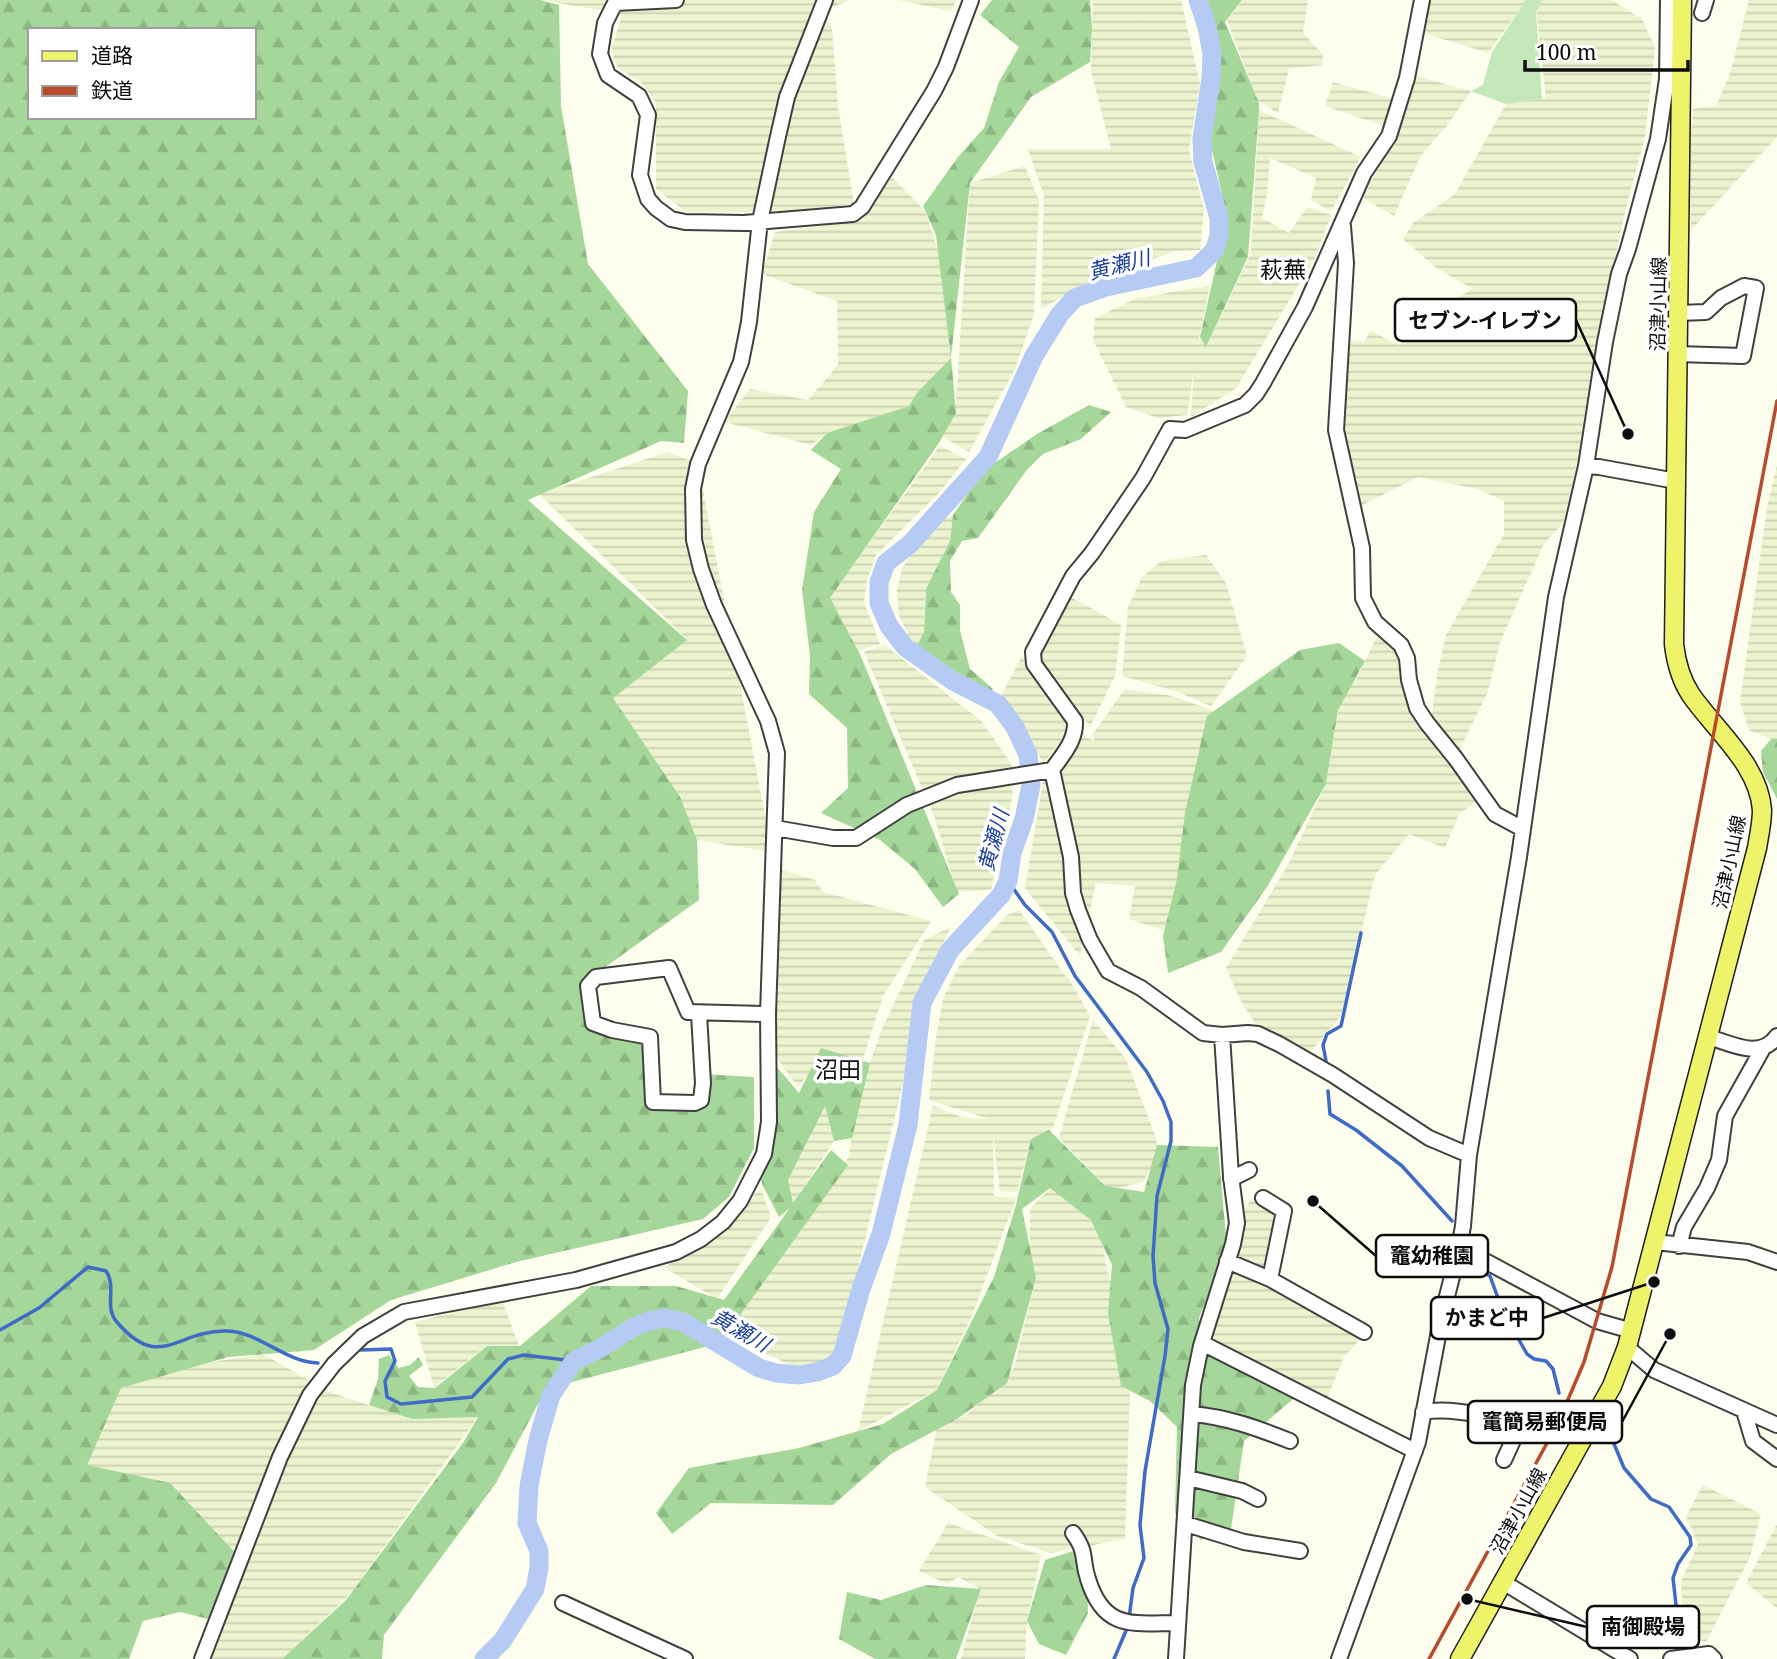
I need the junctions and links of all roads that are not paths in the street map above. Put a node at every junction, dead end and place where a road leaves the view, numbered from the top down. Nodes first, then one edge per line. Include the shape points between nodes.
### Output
1 (676, 0) edge
2 (825, 0) edge
3 (971, 0) edge
4 (1422, 0) edge
5 (1668, 0) edge
6 (1682, 0) edge
7 (1674, 81) junction
8 (760, 222) junction
9 (1343, 222) junction
10 (1678, 313) junction
11 (1678, 354) junction
12 (1586, 466) junction
13 (1676, 481) junction
14 (1049, 770) junction
15 (775, 828) junction
16 (1521, 828) junction
17 (699, 1014) junction
18 (768, 1014) junction
19 (1222, 1035) junction
20 (1777, 1036) edge
21 (1709, 1037) junction
22 (1762, 1049) junction
23 (1469, 1155) junction
24 (1249, 1170) dead end
25 (1231, 1179) junction
26 (1263, 1198) dead end
27 (1655, 1242) junction
28 (1679, 1246) junction
29 (1458, 1253) junction
30 (1227, 1261) junction
31 (1777, 1262) edge
32 (1269, 1279) junction
33 (1364, 1332) dead end
34 (1630, 1339) junction
35 (1202, 1343) junction
36 (1744, 1411) junction
37 (1423, 1412) junction
38 (1192, 1414) junction
39 (1520, 1425) junction
40 (1777, 1425) edge
41 (1538, 1432) dead end
42 (1290, 1441) dead end
43 (1415, 1451) junction
44 (1777, 1458) edge
45 (1504, 1460) dead end
46 (1188, 1478) junction
47 (1258, 1499) dead end
48 (1186, 1524) junction
49 (1073, 1533) dead end
50 (1300, 1551) dead end
51 (1503, 1581) junction
52 (563, 1604) dead end
53 (1177, 1623) junction
54 (202, 1659) edge
55 (685, 1659) edge
56 (1176, 1659) edge
57 (1339, 1659) edge
58 (1460, 1659) edge
59 (1630, 1659) edge
60 (1671, 1659) edge
61 (1714, 1659) edge

1 - 8 street via 615,3 605,23 600,54 608,75 639,96 648,115 642,187 648,199 671,219
2 - 8 street via 788,97
3 - 8 street via 934,91 862,207 853,214
4 - 9 street via 1390,136 1364,173
5 - 7 street
6 - 7 main road, 沼津小山線
7 - 10 main road, 沼津小山線
7 - 12 street via 1616,288
8 - 15 street via 741,362 698,464 692,514 701,569 768,721 777,753
9 - 14 street via 1305,307 1256,394 1245,405 1185,430 1170,429 1048,621 1033,652 1034,664 1076,721 1072,740
9 - 16 street via 1346,262 1336,430 1362,548 1363,598 1375,622 1401,645 1417,708 1427,723 1495,814
10 - 11 main road, 沼津小山線
10 - 11 street via 1706,312 1744,286 1756,288 1743,356
11 - 13 main road, 沼津小山線
12 - 13 street
12 - 16 street via 1556,597
13 - 21 main road, 沼津小山線 via 1675,657 1690,693 1755,782 1762,810 1757,848
14 - 15 street via 957,785 907,805 856,838
14 - 19 street via 1071,857 1073,893 1090,940 1108,971 1203,1032
15 - 18 street
16 - 23 street
17 - 17 street via 688,1012 669,968 596,977 588,986 593,1023 650,1037 653,1102 701,1100
17 - 18 street
18 - 54 street via 767,1141 754,1179 723,1222 701,1240 654,1259 576,1280 404,1312 363,1336 310,1395 280,1457
19 - 23 street via 1258,1034 1279,1044 1429,1138
19 - 25 street
20 - 22 street
21 - 22 street
21 - 27 main road, 沼津小山線
22 - 28 street via 1725,1116 1719,1160
23 - 29 street
24 - 25 street
25 - 30 street via 1237,1223
26 - 32 street via 1284,1210
27 - 28 street
27 - 34 main road, 沼津小山線
28 - 31 street via 1748,1252
29 - 34 street via 1487,1262
29 - 37 street
30 - 32 street
30 - 35 street
32 - 33 street
34 - 36 street via 1654,1370
34 - 51 main road, 沼津小山線 via 1612,1386
35 - 38 street
35 - 43 street
36 - 40 street
36 - 44 street via 1753,1441
37 - 39 street via 1439,1409
37 - 43 street
38 - 42 street via 1237,1421
38 - 46 street
39 - 41 street
39 - 45 street
43 - 57 street
46 - 47 street
46 - 48 street
48 - 50 street via 1244,1542
48 - 53 street
49 - 53 street via 1083,1548 1087,1579 1110,1615 1128,1623
51 - 58 main road, 沼津小山線
51 - 59 street
52 - 55 street
53 - 56 street
60 - 61 street via 1709,1654

